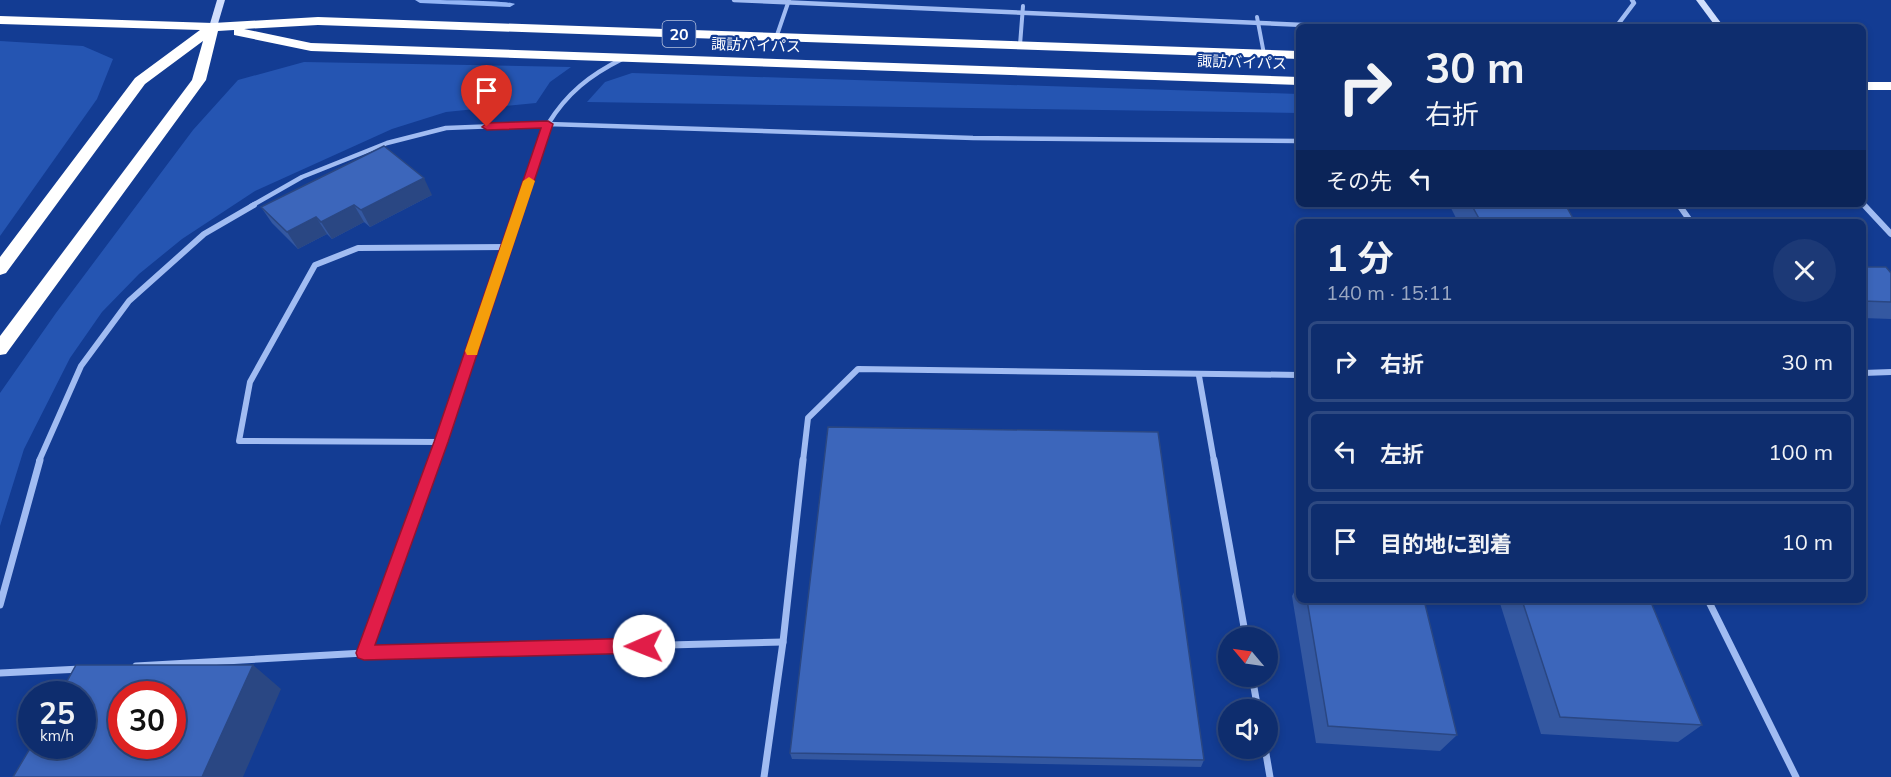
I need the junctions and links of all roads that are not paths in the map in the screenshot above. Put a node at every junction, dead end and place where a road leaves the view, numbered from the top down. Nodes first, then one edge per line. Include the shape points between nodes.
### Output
1 (221, 0) edge
2 (734, 0) edge
3 (1632, 0) edge
4 (1700, 0) edge
5 (788, 1) edge
6 (1023, 6) dead end
7 (1022, 13) junction
8 (1257, 16) dead end
9 (0, 20) edge
10 (1259, 23) junction
11 (1618, 24) edge
12 (1718, 24) edge
13 (1296, 25) edge
14 (213, 27) junction
15 (776, 38) junction
16 (1020, 46) junction
17 (1264, 54) junction
18 (1296, 55) edge
19 (625, 57) junction
20 (1296, 81) edge
21 (1866, 86) edge
22 (1891, 86) edge
23 (548, 124) junction
24 (1296, 141) edge
25 (1866, 207) edge
26 (1891, 234) edge
27 (507, 247) junction
28 (0, 269) edge
29 (0, 350) edge
30 (1891, 372) edge
31 (1866, 373) edge
32 (1296, 375) edge
33 (1199, 376) junction
34 (441, 442) junction
35 (1709, 603) edge
36 (0, 604) edge
37 (1243, 627) edge
38 (783, 642) junction
39 (364, 653) junction
40 (129, 666) edge
41 (94, 668) edge
42 (0, 673) edge
43 (1267, 759) edge
44 (764, 777) edge
45 (1270, 777) edge
46 (1796, 777) edge

1 - 14 street
2 - 5 street
3 - 11 street via 1634,3
4 - 12 street
5 - 7 street
5 - 15 lane
6 - 7 lane
7 - 10 street
7 - 16 lane
8 - 10 lane
9 - 14 highway, 諏訪バイパス / 20
10 - 13 street
10 - 17 lane
14 - 15 highway, 諏訪バイパス / 20 via 318,21
14 - 19 highway, 諏訪バイパス / 20 via 311,47
14 - 28 highway via 140,81
14 - 29 highway via 200,80
15 - 16 highway, 諏訪バイパス / 20
16 - 17 highway, 諏訪バイパス / 20
17 - 18 highway, 諏訪バイパス / 20
19 - 20 highway, 諏訪バイパス / 20
19 - 23 street via 587,76 560,102
21 - 22 highway
23 - 24 street via 973,138
23 - 27 street
23 - 36 street via 446,128 387,143 302,177 204,234 129,301 81,366 43,448
25 - 26 street
27 - 34 street
27 - 34 street via 358,248 315,265 250,382 239,441
30 - 31 street
32 - 33 street
33 - 37 street
33 - 38 street via 858,369 808,418
34 - 39 street
35 - 46 street
38 - 39 street
38 - 44 street
39 - 40 street
41 - 42 street
43 - 45 street

